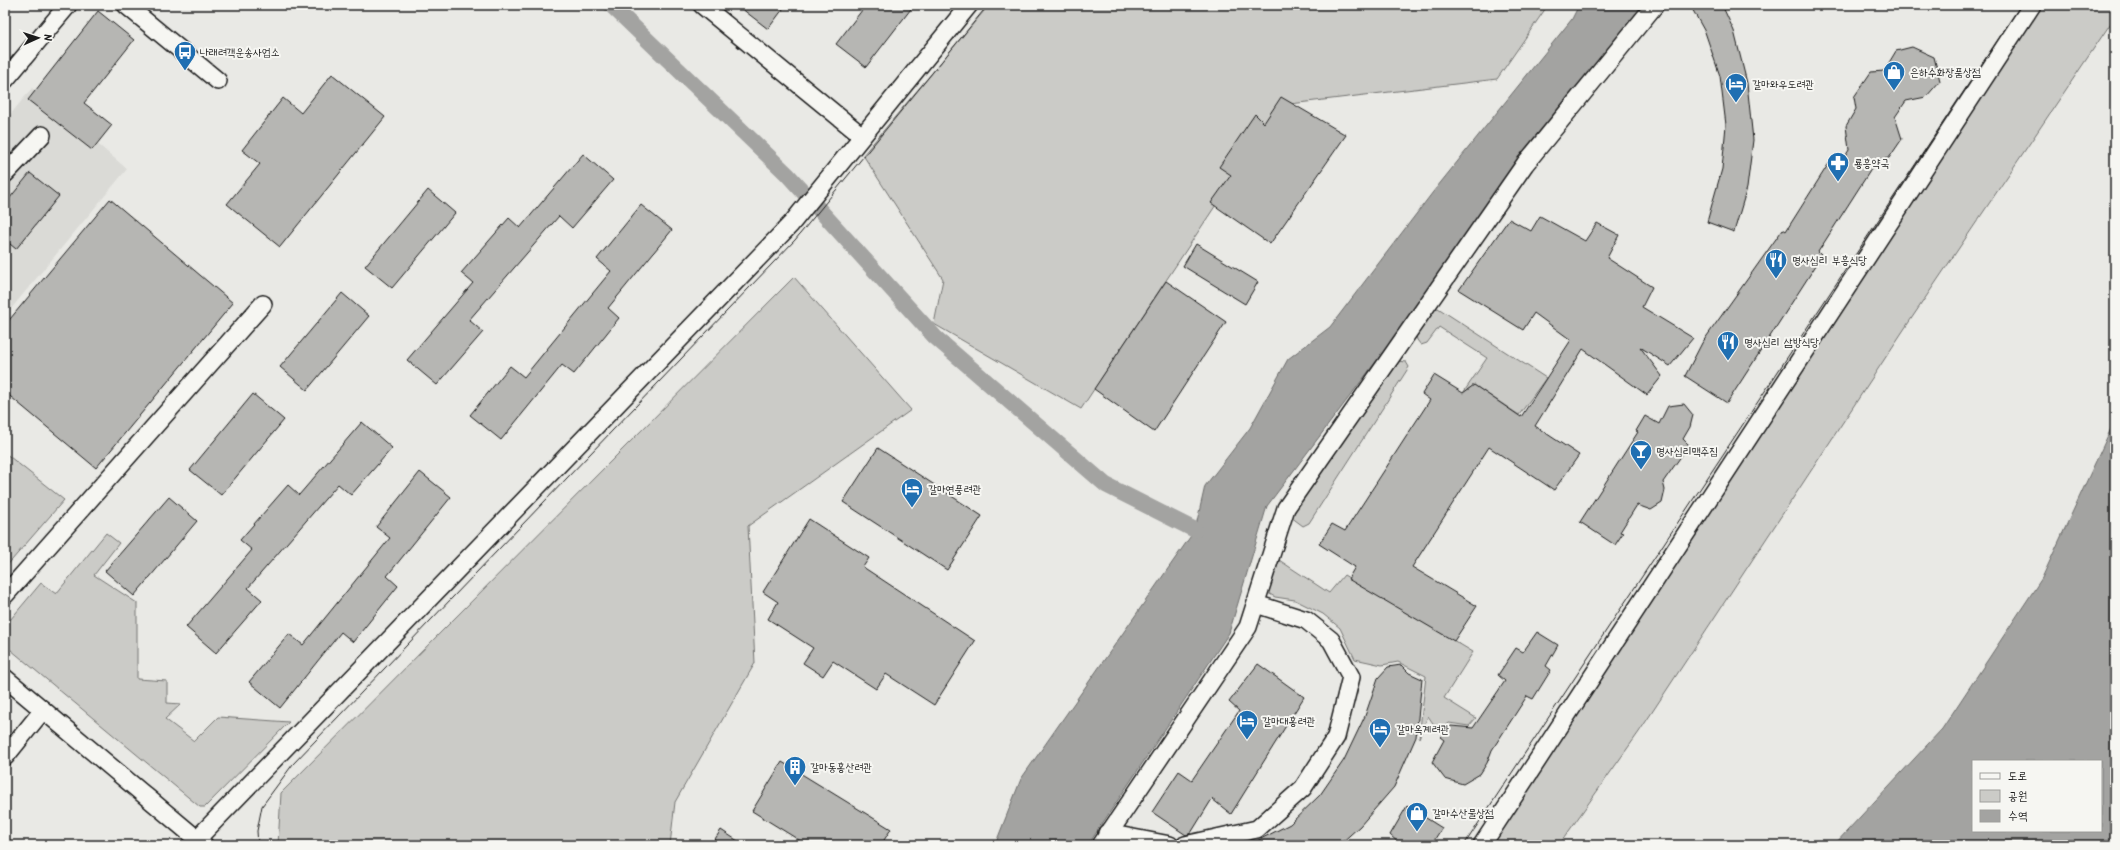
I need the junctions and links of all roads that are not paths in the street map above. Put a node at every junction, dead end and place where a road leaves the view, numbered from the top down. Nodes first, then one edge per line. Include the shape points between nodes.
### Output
1 (68, 5) edge
2 (126, 5) edge
3 (969, 5) edge
4 (1655, 5) edge
5 (2032, 5) edge
6 (707, 6) edge
7 (5, 80) edge
8 (218, 81) dead end
9 (42, 135) dead end
10 (862, 136) junction
11 (5, 174) edge
12 (263, 304) dead end
13 (5, 595) edge
14 (1256, 604) junction
15 (5, 678) edge
16 (42, 710) junction
17 (5, 756) edge
18 (1104, 839) edge
19 (201, 842) edge
20 (1170, 845) edge
21 (1185, 845) edge
22 (1482, 845) edge

1 - 7 street
2 - 8 street
3 - 10 street
4 - 14 street via 1525,164 1286,508
5 - 22 street
6 - 10 street
9 - 11 street
10 - 19 street via 791,224
12 - 13 street
14 - 18 street via 1248,627
14 - 21 street via 1306,620 1331,640 1351,677 1336,737 1303,788 1257,829
15 - 16 street
16 - 17 street
16 - 19 street
18 - 20 street

